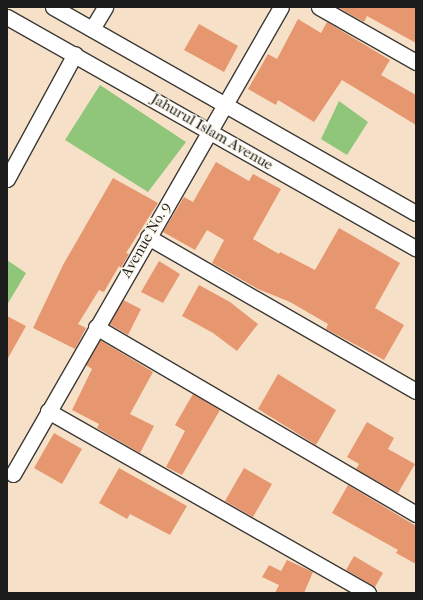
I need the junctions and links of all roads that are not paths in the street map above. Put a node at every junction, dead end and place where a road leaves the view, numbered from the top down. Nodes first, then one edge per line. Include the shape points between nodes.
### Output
1 (105, 7) edge
2 (281, 7) edge
3 (320, 7) edge
4 (62, 9) edge
5 (7, 17) edge
6 (92, 29) junction
7 (75, 54) junction
8 (416, 62) edge
9 (226, 104) junction
10 (210, 131) junction
11 (7, 180) edge
12 (416, 213) edge
13 (148, 237) junction
14 (416, 248) edge
15 (96, 327) junction
16 (416, 391) edge
17 (48, 411) junction
18 (13, 474) dead end
19 (416, 514) edge
20 (368, 593) edge

1 - 6 street
2 - 9 street, Avenue No. 9
3 - 8 street
4 - 6 street, Jahurul Islam Avenue
5 - 7 street, Jahurul Islam Avenue
6 - 9 street, Jahurul Islam Avenue
7 - 10 street, Jahurul Islam Avenue
7 - 11 street
9 - 10 street, Avenue No. 9
9 - 12 street, Jahurul Islam Avenue
10 - 13 street, Avenue No. 9
10 - 14 street, Jahurul Islam Avenue
13 - 15 street, Avenue No. 9
13 - 16 street
15 - 17 street, Avenue No. 9
15 - 19 street
17 - 18 street, Avenue No. 9
17 - 20 street

